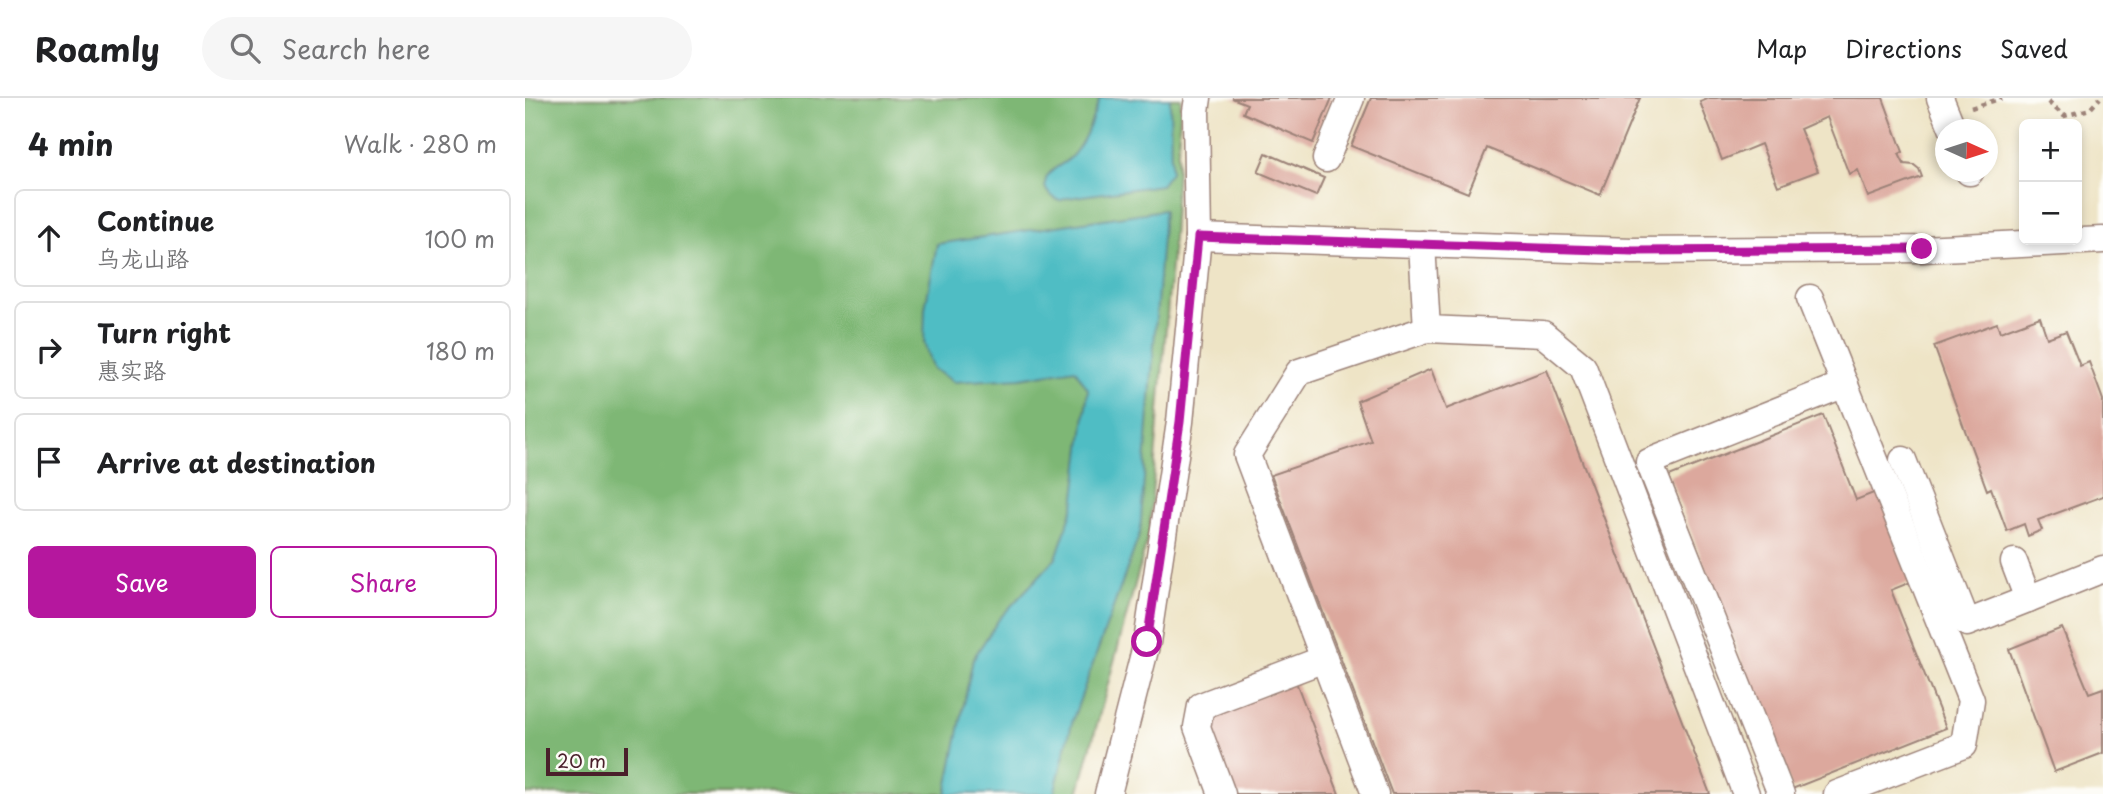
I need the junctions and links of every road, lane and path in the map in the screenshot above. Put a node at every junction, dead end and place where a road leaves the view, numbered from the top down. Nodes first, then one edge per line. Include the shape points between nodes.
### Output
1 (1198, 98) edge
2 (1351, 98) edge
3 (2002, 98) edge
4 (2100, 98) edge
5 (2048, 102) dead end
6 (1951, 113) edge
7 (1326, 159) dead end
8 (1198, 237) junction
9 (2103, 240) edge
10 (1422, 244) junction
11 (1810, 298) dead end
12 (1427, 329) junction
13 (1845, 384) junction
14 (1903, 460) dead end
15 (1916, 529) junction
16 (2014, 562) dead end
17 (2103, 569) edge
18 (2028, 598) junction
19 (1324, 660) junction
20 (1108, 794) edge
21 (1222, 794) edge
22 (1375, 794) edge
23 (1746, 794) edge
24 (1780, 794) edge
25 (1837, 794) edge

1 - 8 street
2 - 7 street
3 - 6 path
4 - 5 path via 2090,109 2064,116
8 - 10 street
8 - 20 street via 1180,422 1147,642
9 - 10 street via 1922,249 1647,251
10 - 12 street
11 - 13 street
12 - 19 street via 1299,372 1247,455
12 - 23 street via 1543,334 1583,367
13 - 15 street
13 - 24 street via 1649,462
14 - 15 street
15 - 18 street via 1968,623
15 - 25 street via 1971,700 1964,745
16 - 18 street
17 - 18 street
19 - 21 street via 1201,706 1197,727
19 - 22 street

